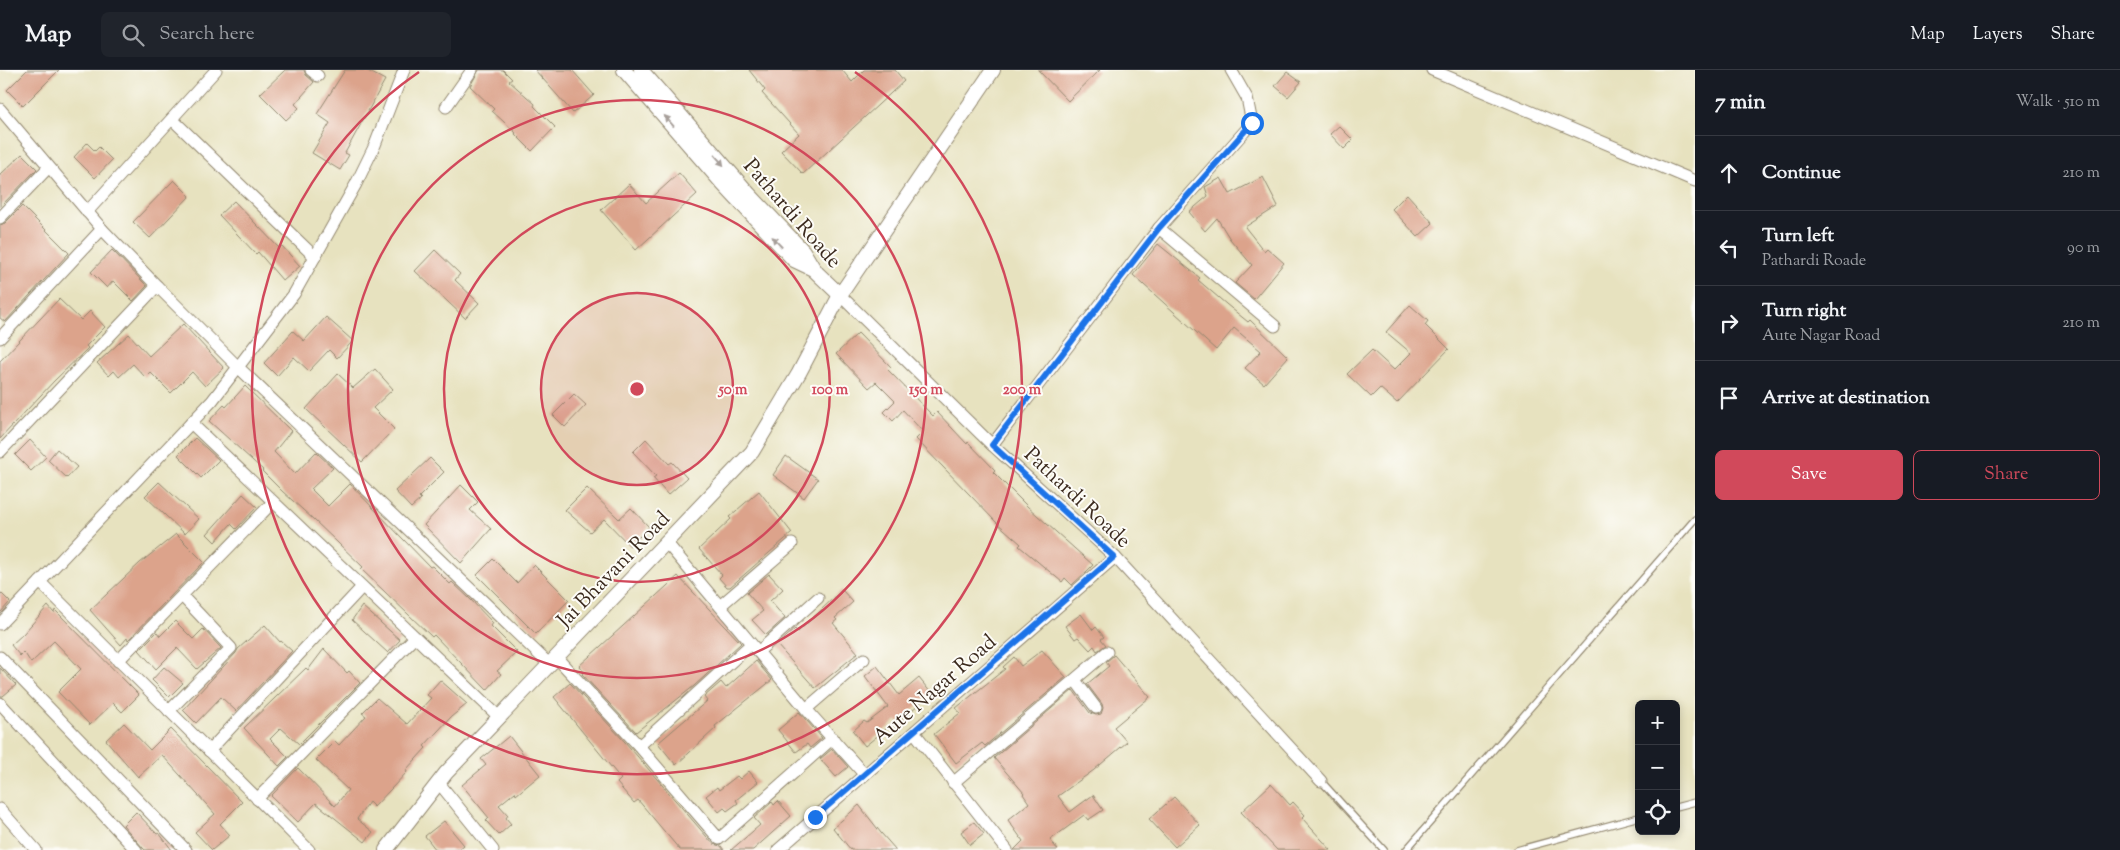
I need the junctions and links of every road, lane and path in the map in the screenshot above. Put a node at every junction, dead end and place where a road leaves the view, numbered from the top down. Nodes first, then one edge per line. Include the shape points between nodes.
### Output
1 (216, 70) edge
2 (404, 70) edge
3 (472, 70) edge
4 (624, 70) edge
5 (641, 70) edge
6 (993, 70) edge
7 (1231, 70) edge
8 (1432, 70) edge
9 (446, 107) dead end
10 (0, 109) edge
11 (172, 118) junction
12 (48, 168) junction
13 (1695, 181) edge
14 (87, 212) junction
15 (0, 218) edge
16 (1159, 228) junction
17 (102, 229) junction
18 (315, 257) junction
19 (815, 271) junction
20 (157, 286) junction
21 (840, 295) junction
22 (1275, 326) dead end
23 (0, 338) edge
24 (238, 367) junction
25 (191, 423) junction
26 (992, 445) junction
27 (0, 452) edge
28 (273, 502) junction
29 (1695, 519) edge
30 (666, 542) junction
31 (792, 544) dead end
32 (1114, 557) junction
33 (40, 582) junction
34 (362, 587) junction
35 (182, 596) junction
36 (818, 598) dead end
37 (720, 606) junction
38 (0, 624) edge
39 (415, 637) junction
40 (755, 648) junction
41 (1107, 652) dead end
42 (0, 657) edge
43 (864, 659) dead end
44 (118, 661) junction
45 (553, 661) junction
46 (1074, 680) junction
47 (0, 703) edge
48 (1096, 708) dead end
49 (806, 709) junction
50 (169, 711) junction
51 (499, 717) junction
52 (914, 732) junction
53 (833, 738) junction
54 (639, 746) junction
55 (209, 751) junction
56 (864, 774) junction
57 (1321, 780) joint
58 (439, 783) junction
59 (953, 784) junction
60 (257, 799) junction
61 (1695, 802) edge
62 (1680, 806) edge
63 (0, 809) edge
64 (1635, 818) edge
65 (36, 850) edge
66 (136, 850) edge
67 (186, 850) edge
68 (309, 850) edge
69 (386, 850) edge
70 (493, 850) edge
71 (778, 850) edge
72 (1007, 850) edge
73 (1384, 850) edge
74 (1406, 850) edge
75 (1518, 850) edge

1 - 11 street
2 - 18 street via 375,145
3 - 9 street
19 -> 4 street via 794,260
5 -> 19 street, Pathardi Roade via 802,251
6 - 21 street, Jai Bhavani Road
7 - 16 street via 1247,98 1252,123
8 - 13 street
10 - 12 street
11 - 14 street
11 - 18 street
12 - 14 street
12 - 15 street
14 - 17 street
16 - 22 street
16 - 26 street
17 - 20 street
17 - 23 street
18 - 24 street via 294,294
19 - 21 street, Pathardi Roade
20 - 24 street
20 - 27 street
21 - 26 street, Pathardi Roade
21 - 30 street, Jai Bhavani Road via 752,452
24 - 25 street
24 - 45 street
25 - 28 street
25 - 33 street
26 - 32 street, Pathardi Roade
28 - 34 street
28 - 35 street
29 - 74 lane
30 - 37 street
30 - 45 street, Jai Bhavani Road
31 - 37 street
32 - 52 street, Aute Nagar Road
32 - 57 street, Pathardi Roade
33 - 38 street
33 - 44 street
34 - 39 street
34 - 55 street
35 - 44 street
35 - 50 street via 231,648
36 - 40 street
37 - 40 street
39 - 51 street
39 - 60 street
40 - 49 street
40 - 54 street
41 - 46 street
42 - 67 street
43 - 49 street
44 - 50 street
45 - 51 street, Jai Bhavani Road
45 - 54 street
46 - 48 street
46 - 59 street
47 - 66 street
49 - 53 street
50 - 55 street
51 - 58 street, Jai Bhavani Road
52 - 56 street, Aute Nagar Road
52 - 59 street
53 - 54 street via 719,839
53 - 56 street
55 - 60 street
56 - 71 street, Aute Nagar Road
57 - 73 lane
58 - 69 street, Jai Bhavani Road
58 - 70 street
59 - 72 street
60 - 68 street
61 - 62 lane
63 - 65 street
64 - 75 lane

